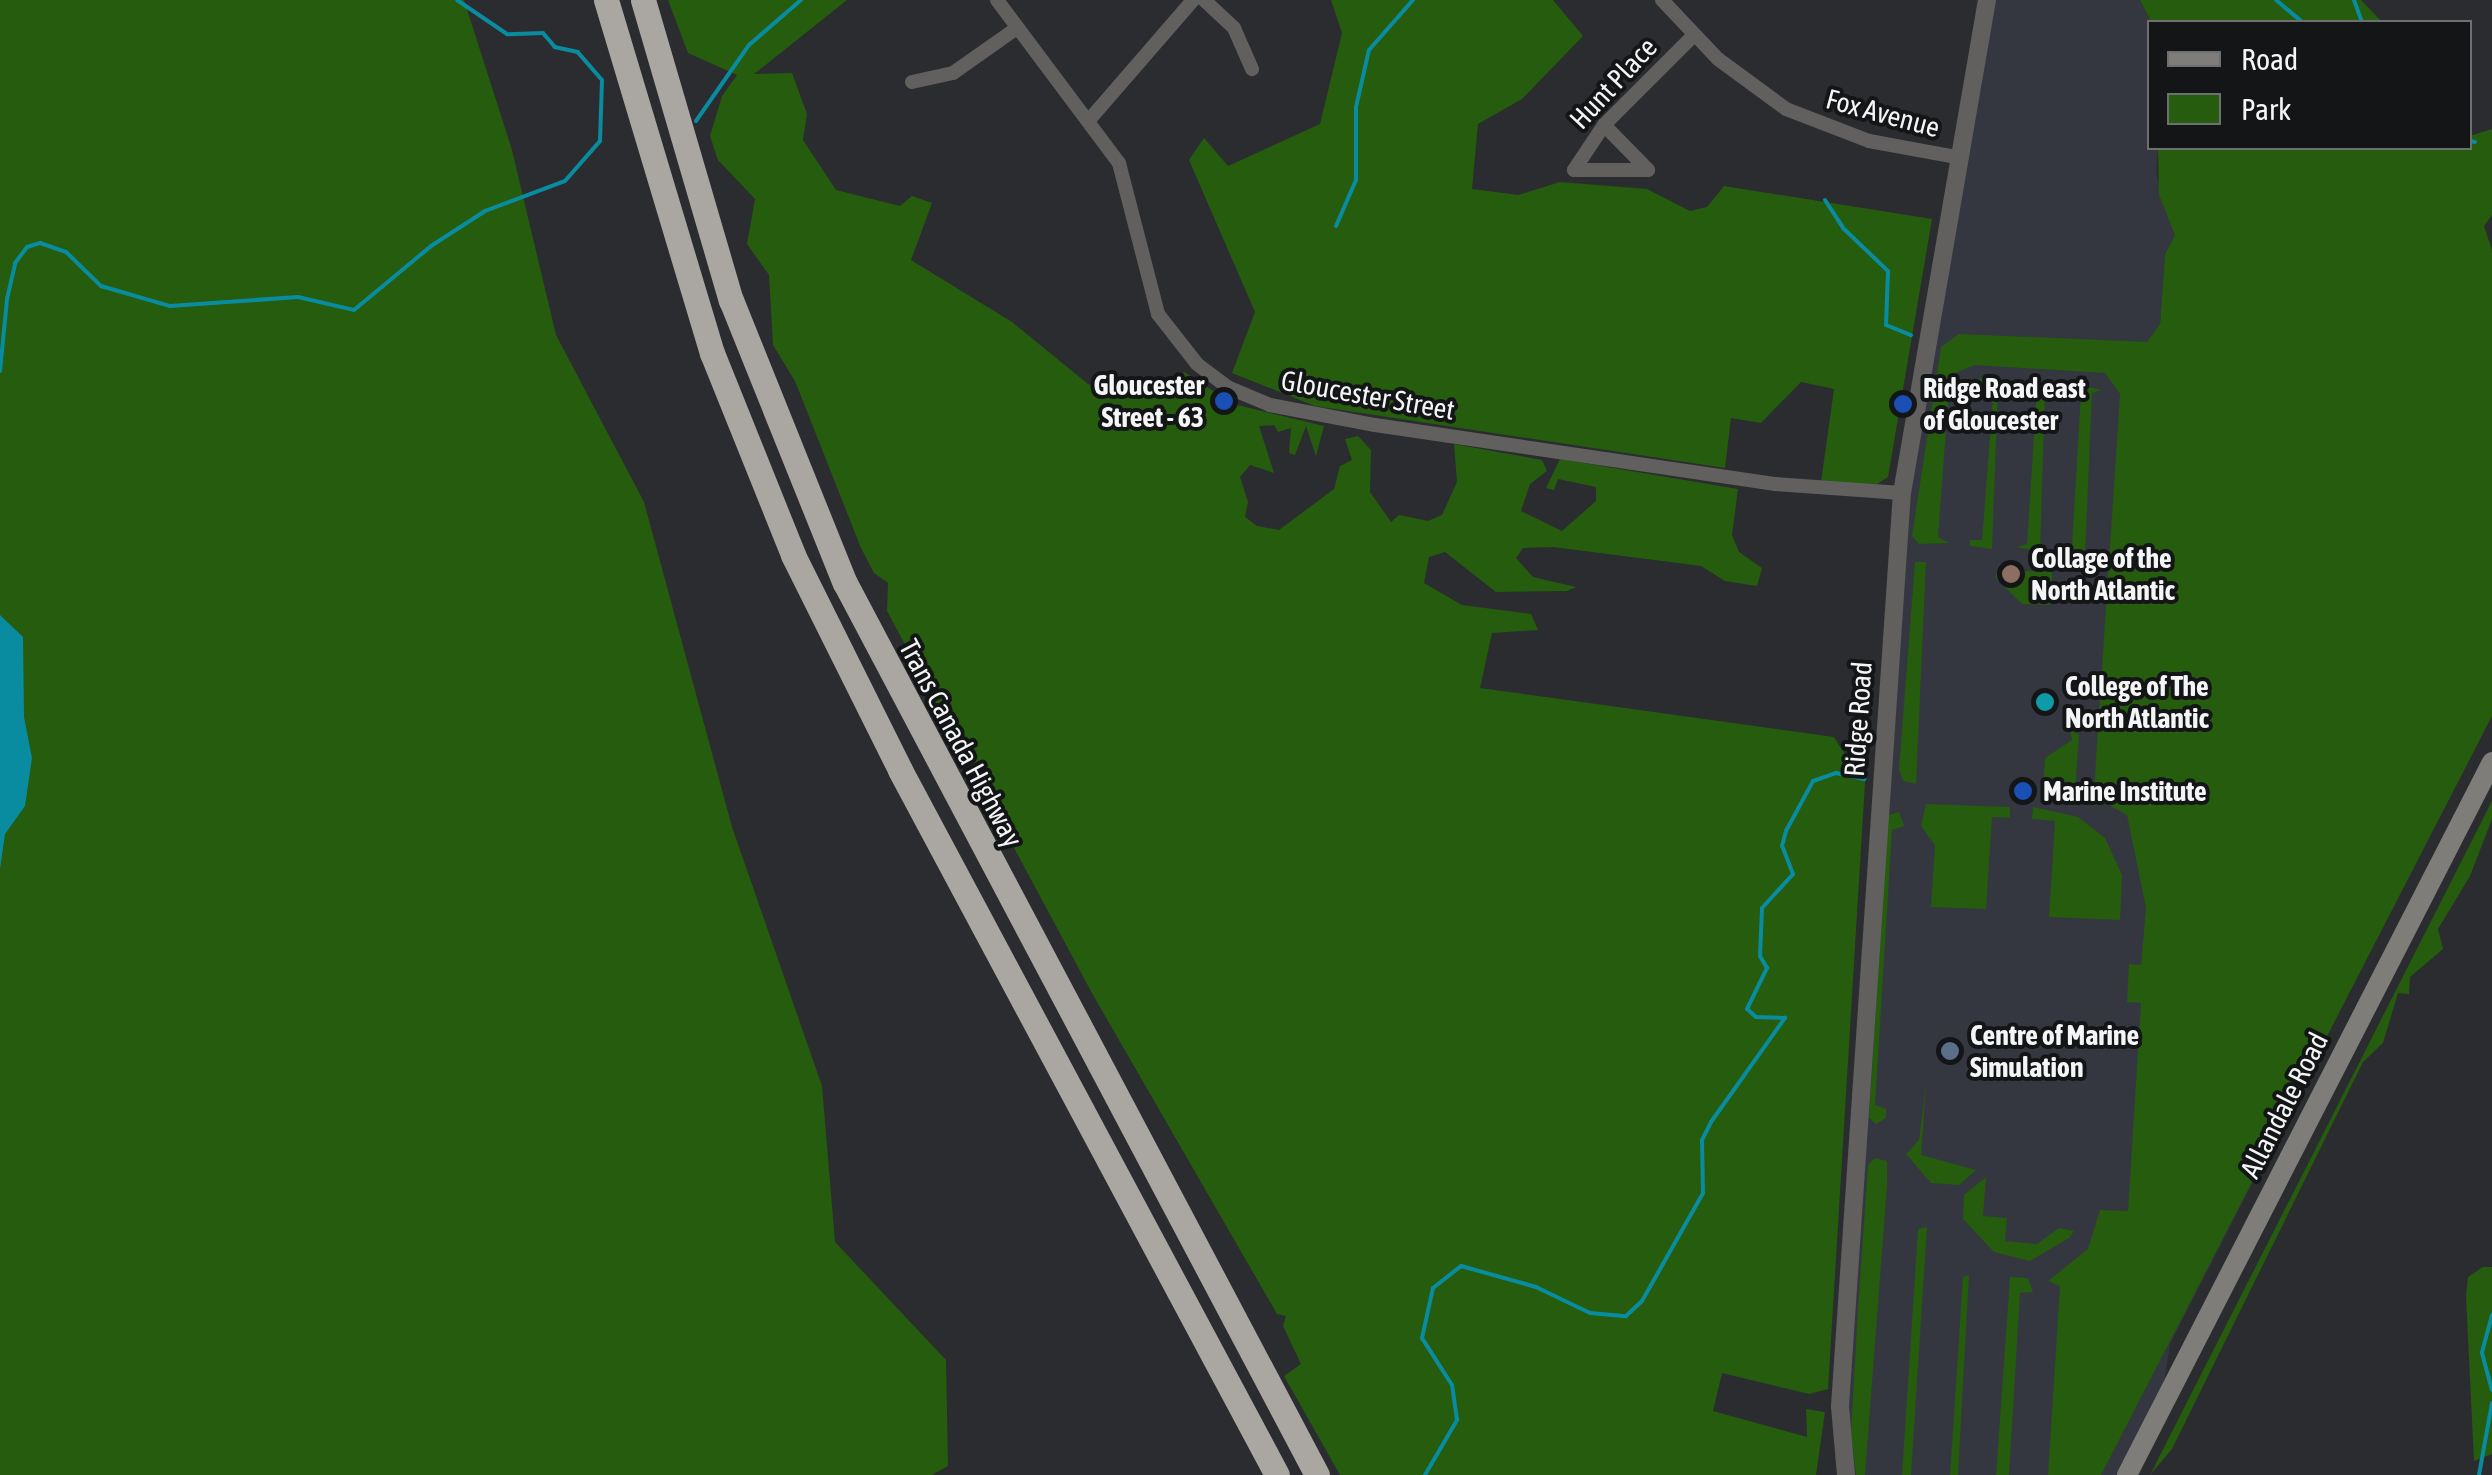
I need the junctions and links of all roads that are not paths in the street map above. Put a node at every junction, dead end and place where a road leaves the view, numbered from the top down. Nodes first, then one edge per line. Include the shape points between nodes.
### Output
1 (606, 0) edge
2 (643, 0) edge
3 (996, 0) edge
4 (1192, 0) edge
5 (1204, 0) edge
6 (1662, 0) edge
7 (1987, 0) edge
8 (1017, 28) junction
9 (1694, 35) junction
10 (1252, 69) dead end
11 (912, 82) dead end
12 (1090, 119) junction
13 (1604, 126) junction
14 (1956, 157) junction
15 (1902, 494) junction
16 (2492, 762) edge
17 (1270, 1467) edge
18 (1317, 1475) edge
19 (1846, 1475) edge
20 (2127, 1475) edge

1 - 17 highway via 712,353 793,554 900,770
2 - 18 highway, Trans Canada Highway via 731,300 844,583
3 - 8 street, Gloucester Street
4 - 12 street
5 - 10 street via 1234,28
6 - 9 street, Fox Avenue
7 - 14 street, Ridge Road
8 - 11 street via 954,73
8 - 12 street, Gloucester Street
9 - 13 street, Hunt Place
9 - 14 street, Fox Avenue via 1786,109 1855,138
12 - 15 street, Gloucester Street via 1128,182 1158,314 1197,364 1242,395 1375,425 1776,484
13 - 13 street, Hunt Place via 1574,170 1648,170
14 - 15 street, Ridge Road
15 - 19 street, Ridge Road via 1842,1450
16 - 20 main road, Allandale Road

